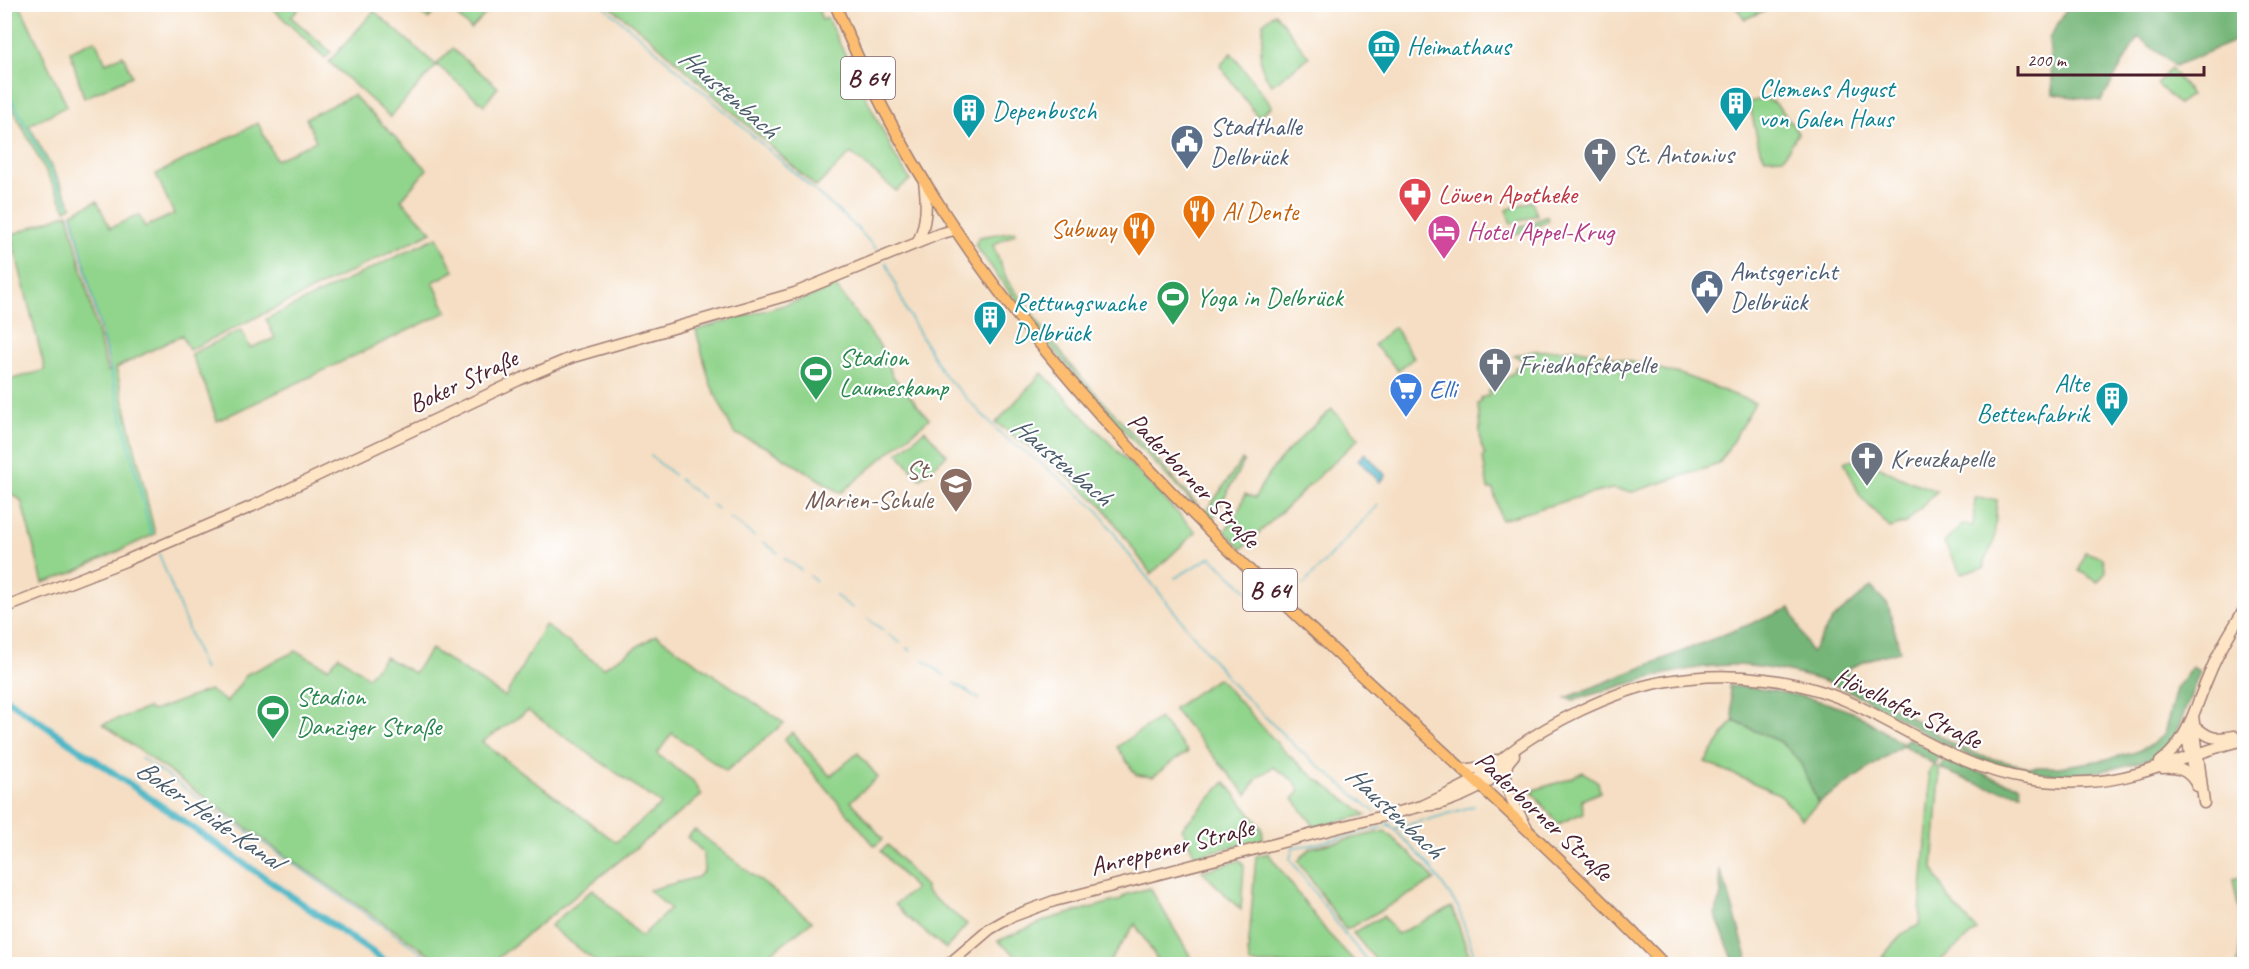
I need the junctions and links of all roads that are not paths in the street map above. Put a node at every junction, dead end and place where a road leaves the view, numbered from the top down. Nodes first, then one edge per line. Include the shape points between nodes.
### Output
1 (835, 4) edge
2 (924, 181) junction
3 (954, 230) junction
4 (918, 242) junction
5 (4, 608) edge
6 (2244, 610) edge
7 (2192, 729) junction
8 (2244, 735) edge
9 (2244, 740) edge
10 (2194, 754) junction
11 (1507, 760) junction
12 (2153, 768) junction
13 (1463, 770) junction
14 (1478, 784) junction
15 (2197, 784) junction
16 (1531, 835) junction
17 (949, 964) edge
18 (1664, 964) edge

1 - 2 main road, Paderborner Straße / B 64 via 876,96
2 - 3 main road, Paderborner Straße / B 64
2 - 4 main road via 927,215
3 - 4 main road, Boker Straße
3 - 13 main road, Paderborner Straße / B 64 via 1038,342 1150,470 1253,574
4 - 5 main road, Boker Straße via 795,293 573,357 253,506
6 - 7 main road via 2209,673 2193,714
7 - 8 main road via 2217,739
7 - 10 main road
7 - 12 main road via 2174,752
9 - 10 main road, Hövelhofer Straße
10 - 12 main road, Hövelhofer Straße
10 - 15 main road
10 - 15 main road via 2204,803
11 - 12 main road, Hövelhofer Straße via 1524,743 1568,717 1621,695 1660,682 1725,675 1816,690 1864,708 1945,752 2000,773 2057,782 2088,782
11 - 13 main road
11 - 14 main road, Hövelhofer Straße
11 - 16 main road via 1507,790
12 - 15 main road via 2175,767 2190,774
13 - 14 main road, Paderborner Straße / B 64
14 - 16 main road, Paderborner Straße / B 64
14 - 17 main road, Anreppener Straße via 1388,816 1054,901 990,929
16 - 18 main road, Paderborner Straße / B 64

